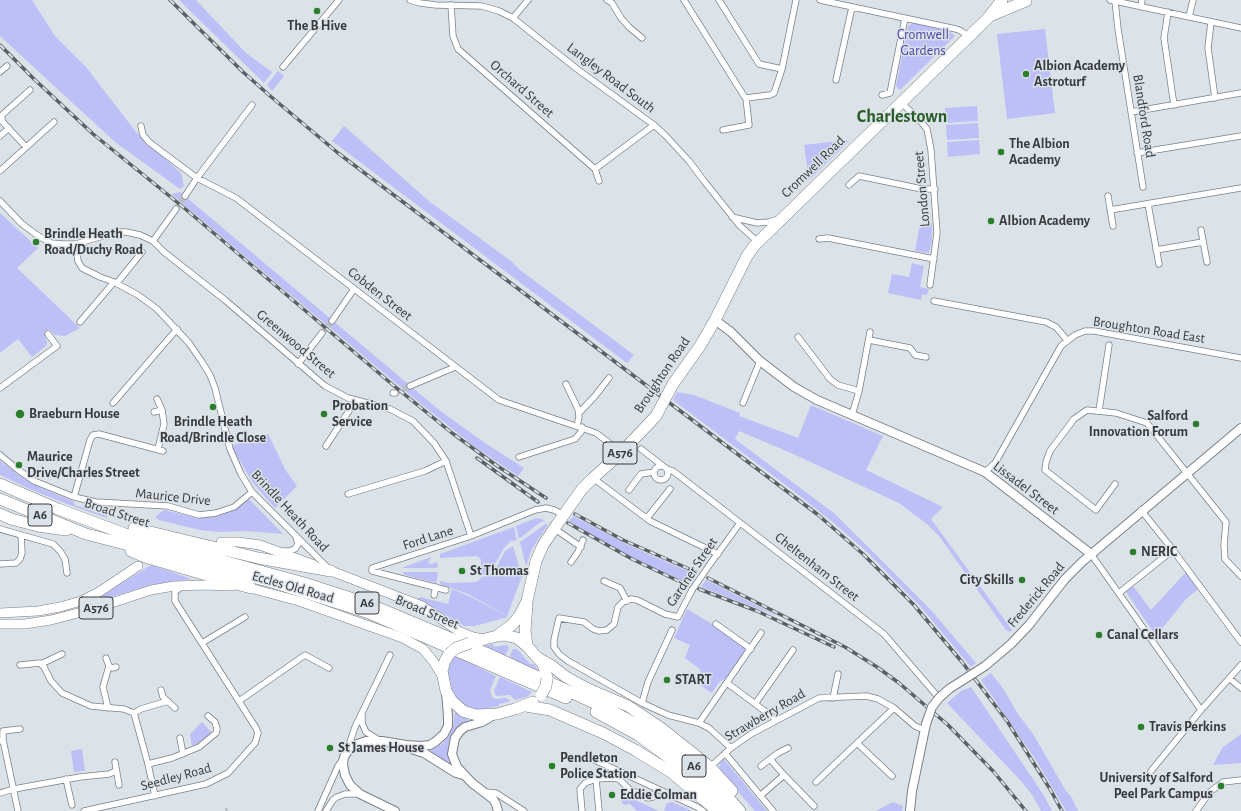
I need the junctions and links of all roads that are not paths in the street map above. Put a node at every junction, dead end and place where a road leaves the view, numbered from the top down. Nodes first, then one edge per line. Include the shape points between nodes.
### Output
1 (339, 0) edge
2 (410, 0) edge
3 (528, 0) edge
4 (607, 0) edge
5 (684, 0) edge
6 (719, 0) edge
7 (796, 0) edge
8 (820, 0) edge
9 (1002, 0) edge
10 (1024, 0) edge
11 (1112, 0) edge
12 (1142, 0) edge
13 (1193, 0) edge
14 (473, 2) edge
15 (451, 5) junction
16 (1141, 6) junction
17 (852, 7) junction
18 (1168, 12) junction
19 (1189, 17) junction
20 (513, 18) junction
21 (906, 18) junction
22 (988, 18) junction
23 (1211, 22) junction
24 (1241, 28) edge
25 (968, 36) junction
26 (642, 38) dead end
27 (7, 66) dead end
28 (283, 66) dead end
29 (782, 69) junction
30 (0, 72) edge
31 (836, 80) dead end
32 (30, 90) dead end
33 (1241, 94) edge
34 (882, 95) dead end
35 (746, 98) junction
36 (1215, 98) junction
37 (900, 102) junction
38 (252, 105) dead end
39 (1174, 105) junction
40 (1130, 112) junction
41 (54, 122) dead end
42 (654, 125) junction
43 (141, 126) dead end
44 (9, 128) junction
45 (724, 130) dead end
46 (0, 136) edge
47 (1241, 136) edge
48 (26, 148) junction
49 (1137, 153) junction
50 (595, 169) junction
51 (0, 171) edge
52 (197, 178) junction
53 (600, 181) dead end
54 (849, 185) dead end
55 (1143, 187) dead end
56 (1241, 188) edge
57 (935, 189) junction
58 (185, 196) tunnel mouth
59 (1108, 196) dead end
60 (0, 201) edge
61 (1148, 204) junction
62 (176, 209) tunnel mouth
63 (1110, 210) junction
64 (732, 216) junction
65 (781, 218) junction
66 (1114, 226) dead end
67 (1201, 230) dead end
68 (819, 239) dead end
69 (153, 241) junction
70 (758, 242) junction
71 (1203, 242) junction
72 (76, 244) junction
73 (1156, 250) junction
74 (139, 253) dead end
75 (934, 259) junction
76 (1207, 262) dead end
77 (1159, 264) dead end
78 (116, 283) junction
79 (930, 285) dead end
80 (354, 289) junction
81 (934, 301) dead end
82 (715, 320) junction
83 (332, 321) tunnel mouth
84 (80, 322) dead end
85 (177, 329) junction
86 (870, 332) dead end
87 (322, 333) tunnel mouth
88 (48, 334) dead end
89 (798, 337) dead end
90 (869, 340) junction
91 (1067, 340) junction
92 (1109, 345) dead end
93 (926, 357) dead end
94 (1241, 358) edge
95 (760, 361) junction
96 (298, 364) junction
97 (455, 367) junction
98 (609, 378) dead end
99 (566, 384) dead end
100 (410, 386) tunnel mouth
101 (0, 388) edge
102 (859, 391) junction
103 (157, 399) dead end
104 (356, 400) junction
105 (743, 402) dead end
106 (113, 403) dead end
107 (162, 410) junction
108 (1099, 411) junction
109 (154, 412) dead end
110 (579, 413) junction
111 (852, 415) junction
112 (580, 426) junction
113 (1239, 433) edge
114 (326, 446) dead end
115 (641, 448) dead end
116 (619, 454) junction
117 (0, 455) edge
118 (519, 458) dead end
119 (446, 460) junction
120 (665, 468) junction
121 (654, 472) junction
122 (985, 472) junction
123 (1187, 474) junction
124 (593, 478) junction
125 (0, 484) edge
126 (1115, 484) dead end
127 (670, 489) dead end
128 (629, 490) dead end
129 (252, 492) junction
130 (348, 494) dead end
131 (74, 497) junction
132 (0, 499) edge
133 (1141, 510) junction
134 (0, 514) edge
135 (77, 516) junction
136 (647, 518) junction
137 (559, 523) junction
138 (740, 523) junction
139 (0, 529) edge
140 (83, 533) junction
141 (21, 535) junction
142 (296, 536) junction
143 (471, 536) junction
144 (583, 540) dead end
145 (221, 542) dead end
146 (581, 547) junction
147 (277, 550) junction
148 (1173, 550) junction
149 (1091, 554) junction
150 (716, 556) junction
151 (571, 562) dead end
152 (0, 564) edge
153 (138, 566) dead end
154 (331, 572) junction
155 (67, 573) dead end
156 (1241, 576) edge
157 (604, 582) dead end
158 (182, 586) junction
159 (436, 587) junction
160 (251, 588) junction
161 (446, 590) dead end
162 (1119, 593) junction
163 (434, 595) dead end
164 (627, 600) junction
165 (526, 601) junction
166 (0, 613) edge
167 (245, 617) dead end
168 (0, 624) edge
169 (716, 624) dead end
170 (672, 630) dead end
171 (761, 633) dead end
172 (497, 636) junction
173 (484, 639) junction
174 (1241, 642) edge
175 (202, 643) junction
176 (527, 646) junction
177 (751, 649) junction
178 (793, 650) dead end
179 (62, 654) dead end
180 (390, 655) dead end
181 (106, 658) dead end
182 (538, 658) junction
183 (41, 664) junction
184 (20, 665) dead end
185 (1241, 665) edge
186 (109, 666) junction
187 (116, 667) dead end
188 (329, 668) dead end
189 (838, 674) dead end
190 (442, 677) junction
191 (1229, 678) junction
192 (727, 683) junction
193 (1241, 688) edge
194 (161, 690) dead end
195 (446, 691) junction
196 (833, 698) junction
197 (939, 698) junction
198 (168, 701) junction
199 (239, 701) junction
200 (642, 703) junction
201 (756, 704) junction
202 (526, 706) junction
203 (108, 708) junction
204 (175, 708) dead end
205 (894, 708) junction
206 (1201, 710) junction
207 (362, 712) junction
208 (134, 713) junction
209 (497, 714) junction
210 (208, 716) dead end
211 (777, 720) junction
212 (699, 723) junction
213 (925, 727) junction
214 (20, 729) dead end
215 (180, 738) dead end
216 (2, 740) edge
217 (382, 741) junction
218 (857, 743) junction
219 (406, 745) junction
220 (731, 748) junction
221 (788, 748) dead end
222 (349, 749) junction
223 (725, 753) junction
224 (183, 754) junction
225 (344, 757) junction
226 (588, 758) dead end
227 (770, 759) junction
228 (115, 762) dead end
229 (148, 764) junction
230 (761, 766) dead end
231 (710, 767) junction
232 (116, 771) junction
233 (1151, 771) dead end
234 (464, 775) junction
235 (784, 775) junction
236 (892, 776) dead end
237 (596, 779) junction
238 (66, 780) junction
239 (1241, 780) edge
240 (816, 782) dead end
241 (119, 785) dead end
242 (14, 789) junction
243 (657, 789) junction
244 (484, 792) junction
245 (0, 793) edge
246 (360, 794) junction
247 (155, 796) junction
248 (760, 796) junction
249 (72, 805) dead end
250 (814, 806) dead end
251 (18, 811) edge
252 (84, 811) edge
253 (318, 811) edge
254 (326, 811) edge
255 (395, 811) edge
256 (498, 811) edge
257 (524, 811) edge
258 (582, 811) edge
259 (599, 811) edge
260 (703, 811) edge
261 (717, 811) edge
262 (730, 811) edge
263 (742, 811) edge
264 (773, 811) edge
265 (910, 811) edge
266 (1196, 811) edge

1 - 28 street
2 - 15 street, Langley Road South via 428,5
3 - 20 street
4 - 26 street via 612,3 629,28
5 - 35 street
6 - 29 street via 759,64
7 - 29 street
8 - 17 street
9 - 22 highway, Cromwell Road / A576
10 - 22 highway, Cromwell Road / A576
11 - 16 street
11 - 40 street, Blandford Road
12 - 16 street
13 - 19 street
14 - 15 street, Langley Road South
14 - 20 street, Langley Road South
15 - 50 street, Orchard Street via 453,36 458,49
16 - 18 street
17 - 21 street
17 - 31 street
18 - 19 street
18 - 39 street via 1164,38
19 - 23 street
20 - 42 street, Langley Road South
21 - 25 street via 956,29
21 - 34 street via 890,93
22 - 25 highway, Cromwell Road / A576
23 - 24 street
23 - 36 street via 1208,48
25 - 37 highway, Cromwell Road / A576
27 - 30 street
29 - 35 street via 774,93
32 - 44 street via 2,115 2,121
33 - 36 street
35 - 45 street via 748,125
36 - 39 street
37 - 57 street, London Street via 927,130 932,150
37 - 65 highway, Cromwell Road / A576
38 - 52 street
39 - 40 street
40 - 49 street, Blandford Road
41 - 48 street
42 - 50 street
42 - 64 street, Langley Road South via 689,160
43 - 52 street, Cobden Street via 143,135 149,142
44 - 46 street
44 - 48 street
47 - 49 street
48 - 51 street
49 - 55 street, Blandford Road
50 - 53 street, Orchard Street
52 - 58 street
52 - 80 street, Cobden Street via 236,198
54 - 57 street via 859,176 922,189
56 - 61 street
57 - 75 street, London Street via 937,233
59 - 63 street
60 - 72 street via 22,224 40,237 51,242
61 - 63 street
61 - 73 street
62 - 69 street
63 - 66 street
64 - 65 street via 757,223
64 - 70 street, Langley Road South
65 - 70 highway, Cromwell Road / A576
67 - 71 street
68 - 75 street via 828,238
69 - 72 street, Greenwood Street via 126,232 116,232
69 - 96 street, Greenwood Street
70 - 82 highway, Cromwell Road / A576 via 747,256
71 - 73 street
71 - 76 street
72 - 78 street, Brindle Heath Road via 78,261 82,268
73 - 77 street
74 - 78 street
75 - 79 street, London Street
78 - 84 street
78 - 85 street, Brindle Heath Road via 157,309
80 - 83 street
80 - 97 street, Cobden Street
81 - 91 street via 1046,322 1056,327
82 - 95 street, Lissadel Street
82 - 116 highway, Broughton Road / A576, bridge via 673,384 656,416
85 - 106 street
85 - 129 street, Brindle Heath Road via 210,375 230,449
86 - 90 street
87 - 96 street
88 - 101 street via 58,346
89 - 102 street via 830,379 838,385
90 - 93 street via 910,348 915,355
90 - 102 street
91 - 94 street, Broughton Road East via 1080,333 1094,331
91 - 122 street via 1061,346 995,463
92 - 108 street
95 - 105 street
95 - 111 street, Lissadel Street via 794,387
96 - 104 street, Greenwood Street via 325,386
97 - 100 street
97 - 112 street, Cobden Street via 499,400
98 - 110 street
99 - 110 street
102 - 111 street
103 - 107 street
104 - 114 street
104 - 119 street, Greenwood Street via 390,409 413,421
107 - 109 street
107 - 131 street via 164,424 161,450 99,434 94,435 90,440
108 - 123 street via 1147,423
108 - 126 street via 1087,410 1074,419 1050,451 1044,470 1096,510
110 - 112 street
111 - 122 street, Lissadel Street
112 - 116 street, Cobden Street via 596,433
112 - 118 street via 581,432 574,439
113 - 123 street, Frederick Road
115 - 120 street, Cheltenham Street
116 - 124 highway, Broughton Road / A576
117 - 131 street, Maurice Drive via 34,481
119 - 130 street via 425,470
119 - 143 street, Greenwood Street
120 - 121 street via 658,466
120 - 121 street via 668,475 664,479 658,479
120 - 138 street, Cheltenham Street via 673,471
121 - 128 street via 641,474
122 - 149 street, Lissadel Street
123 - 133 street, Frederick Road
123 - 156 street via 1226,522 1225,558
124 - 136 street
124 - 137 highway, Broughton Road / A576, bridge via 582,489
125 - 135 highway, Broad Street / A6
127 - 136 street
129 - 131 street, Maurice Drive via 234,507 216,514 199,515 168,506 96,502
129 - 142 street, Brindle Heath Road
132 - 140 highway, Broad Street / A6
133 - 148 street
133 - 149 street, Frederick Road
134 - 140 highway via 38,526
135 - 154 highway via 258,558
135 - 263 highway, Broad Street / A6 via 125,534 304,583 369,604 486,653 643,728 689,761
136 - 150 street
137 - 143 street, Ford Lane, bridge via 554,510 546,508
137 - 146 street, Ford Lane
137 - 165 highway, Broughton Road / A576 via 543,545 536,561
138 - 150 street, Gardner Street
138 - 197 street, Cheltenham Street via 884,634
139 - 141 street
140 - 160 highway via 145,557
140 - 262 highway, Broad Street / A6 via 275,583 368,614 551,692 638,735 683,768
141 - 152 street via 20,559 16,563
141 - 155 street via 52,544 65,559
142 - 147 street via 298,544 295,549
142 - 154 street, Brindle Heath Road
143 - 159 street, Ford Lane via 372,568 372,571
144 - 146 street
145 - 147 main road, Eccles Old Road / A576 via 260,545
146 - 151 street
147 - 154 main road, Eccles Old Road / A576
148 - 162 street
148 - 174 street
149 - 162 street, Lissadel Street
149 - 197 street, Frederick Road, bridge via 1065,579 1015,640 985,666
150 - 164 street, Gardner Street, bridge via 692,590 678,617 665,614 637,600
153 - 166 main road, A576 via 81,601 38,611
154 - 173 main road, Eccles Old Road / A576 via 422,606 460,632
157 - 164 street via 620,588
158 - 160 main road, Eccles Old Road / A576 via 217,585
158 - 168 main road, Eccles Old Road / A576 via 151,590 51,620
158 - 175 street via 175,592 175,601
159 - 161 street, Ford Lane
159 - 163 street
160 - 190 main road, Eccles Old Road / A576 via 306,603 403,638 423,649
162 - 206 street, Lissadel Street
164 - 200 street via 618,607 614,624 607,630 599,631 584,622 559,618 554,647 568,662
165 - 172 highway, Broughton Road / A576 via 520,615
165 - 176 highway, Broughton Road / A576
167 - 175 street
169 - 177 street
170 - 200 street via 671,642 648,682
171 - 177 street
172 - 173 highway, A576
172 - 176 highway, A576 via 516,638
173 - 190 highway, A576, bridge via 456,648 449,654 443,666
175 - 199 street
176 - 182 highway, A576
177 - 192 street
178 - 201 street
179 - 183 street
180 - 207 street
181 - 186 street
182 - 202 highway, A576, bridge via 545,668 546,686 541,695
182 - 231 highway via 566,678 628,706 661,728
183 - 184 street
183 - 203 street via 62,693 91,706
185 - 191 street
186 - 187 street
186 - 203 street via 103,687
188 - 199 street via 305,655
189 - 196 street
190 - 195 highway, A576
191 - 193 street
191 - 206 street
192 - 201 street
192 - 212 street
194 - 198 street via 163,697
195 - 209 highway, A576 via 458,707 469,713
195 - 219 street via 448,721 444,734 430,745
196 - 205 street, Strawberry Road via 866,696
196 - 211 street, Strawberry Road via 819,698
197 - 213 street, Frederick Road, bridge via 932,707
198 - 204 street
198 - 208 street
199 - 247 street, Seedley Road via 258,733 255,743 248,751 222,777 206,784
200 - 212 street via 668,715
201 - 211 street
202 - 209 highway, A576
202 - 261 highway via 550,710 635,750 671,772
203 - 208 street via 124,709
205 - 213 street, Strawberry Road via 915,726
205 - 218 street
206 - 233 street
207 - 217 street via 362,724 366,732
207 - 222 street via 354,727
208 - 229 street
209 - 234 street via 465,727 455,738 452,754 457,767
210 - 224 street via 217,726 216,734 199,747
211 - 220 street, Strawberry Road
212 - 220 street via 709,728
213 - 265 street, Frederick Road
214 - 216 street via 3,731
215 - 224 street
216 - 242 street
217 - 219 street
217 - 222 street via 360,742
218 - 236 street
218 - 240 street
219 - 234 street
220 - 223 street, Strawberry Road
221 - 227 street
222 - 225 street
223 - 231 street, Strawberry Road
223 - 248 street
224 - 229 street
225 - 246 street via 347,780
225 - 253 street
226 - 243 street
227 - 230 street
227 - 235 street
228 - 232 street
229 - 247 street
231 - 263 highway via 731,790
232 - 238 street
232 - 241 street
234 - 244 street
235 - 248 street
235 - 250 street
237 - 243 street via 619,779 630,790 650,799
237 - 258 street via 585,783 580,789
237 - 259 street
238 - 242 street
238 - 249 street
239 - 266 street via 1223,782 1210,792
242 - 245 street
242 - 251 street
243 - 260 street
244 - 256 street via 496,804
244 - 257 street via 496,794
246 - 254 street via 337,797
246 - 255 street
247 - 252 street, Seedley Road
248 - 264 street

